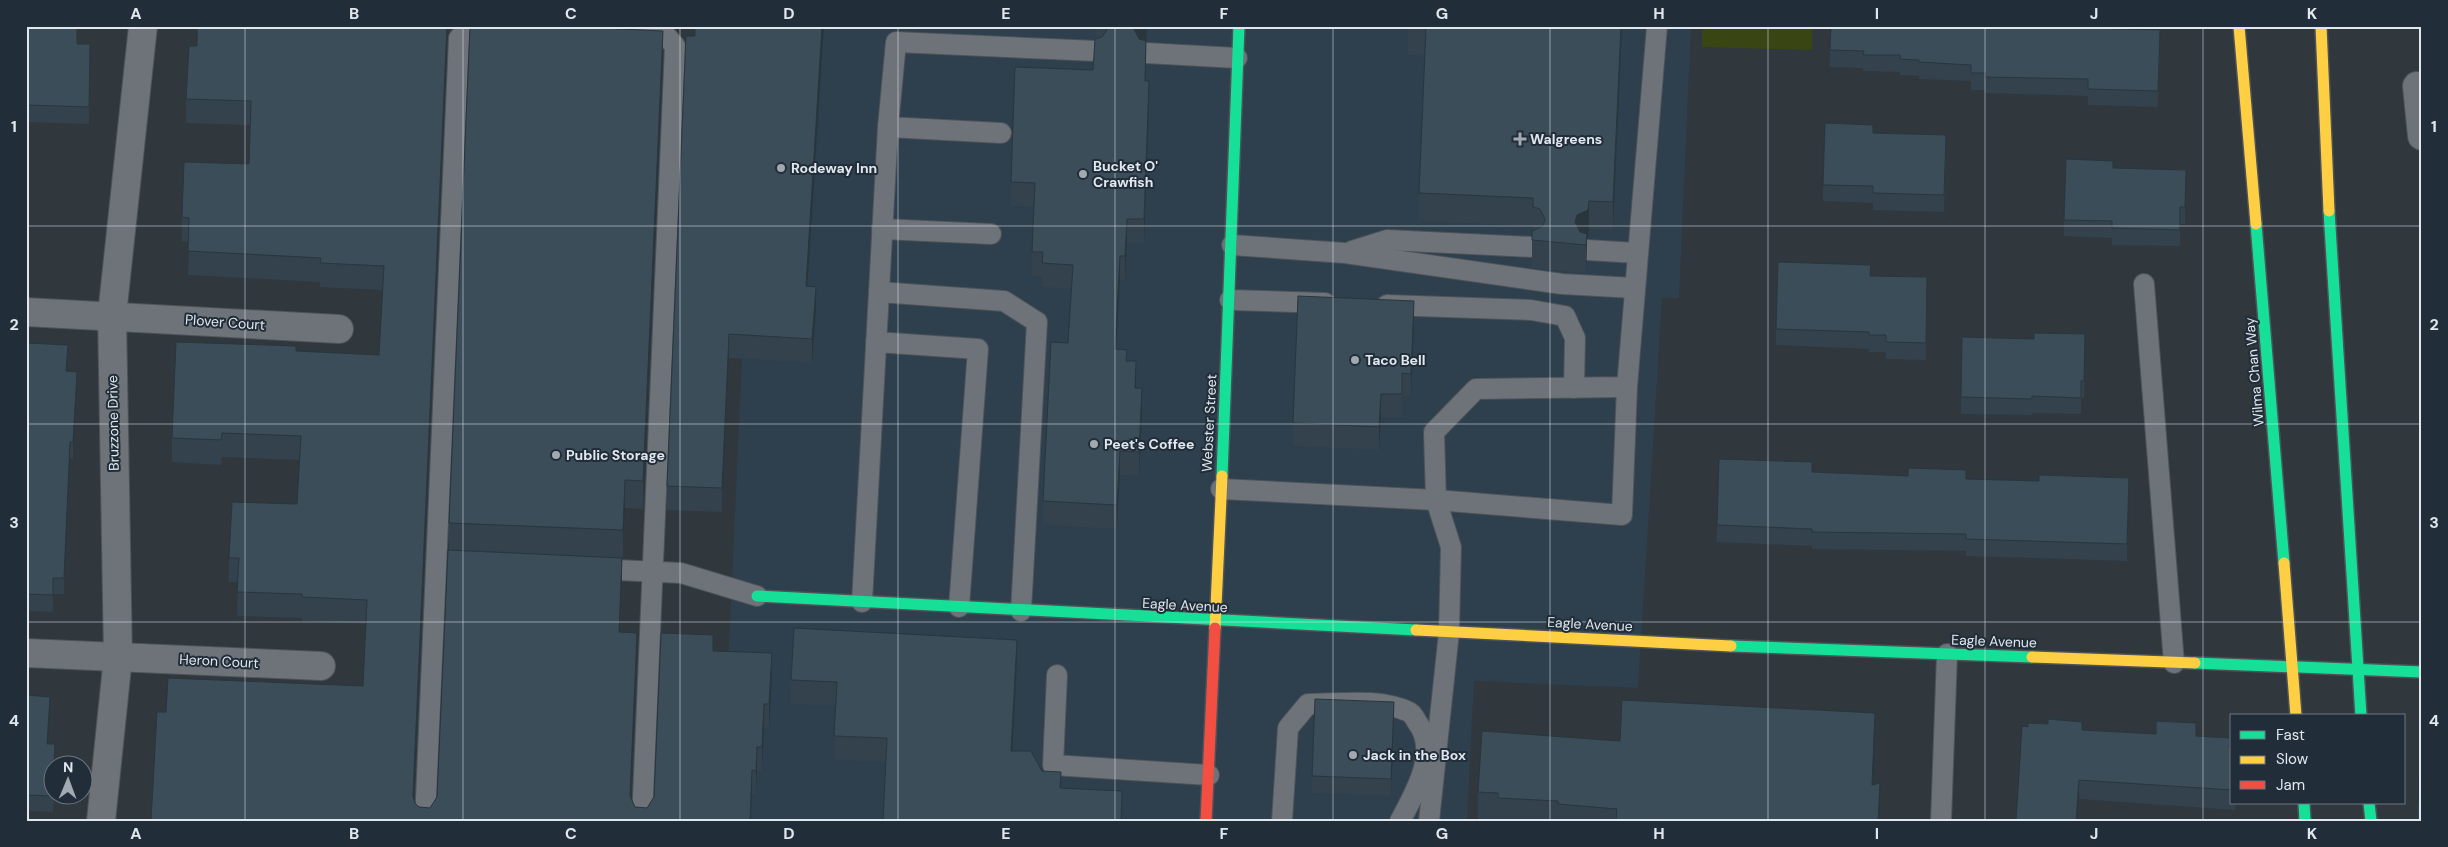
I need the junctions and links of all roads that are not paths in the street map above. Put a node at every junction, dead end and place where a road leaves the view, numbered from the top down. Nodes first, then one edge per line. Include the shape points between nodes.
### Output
1 (143, 26) edge
2 (472, 26) edge
3 (586, 26) edge
4 (1239, 26) edge
5 (1657, 26) edge
6 (2239, 26) edge
7 (2321, 26) edge
8 (1096, 51) edge
9 (1146, 53) edge
10 (1237, 58) junction
11 (2417, 86) dead end
12 (888, 128) junction
13 (1000, 133) dead end
14 (2422, 136) edge
15 (882, 229) junction
16 (991, 234) dead end
17 (1232, 245) junction
18 (1533, 248) edge
19 (1587, 250) edge
20 (1345, 253) junction
21 (1637, 253) junction
22 (2144, 284) dead end
23 (1634, 288) junction
24 (879, 292) junction
25 (1230, 300) junction
26 (26, 312) edge
27 (112, 315) junction
28 (339, 329) dead end
29 (876, 342) junction
30 (1627, 387) junction
31 (1574, 388) junction
32 (1221, 489) junction
33 (1436, 500) junction
34 (575, 568) edge
35 (654, 571) junction
36 (757, 596) joint
37 (862, 602) junction
38 (959, 607) junction
39 (1022, 610) junction
40 (1216, 621) junction
41 (1449, 632) junction
42 (26, 652) edge
43 (1947, 654) junction
44 (118, 657) junction
45 (2174, 663) junction
46 (321, 666) dead end
47 (2292, 667) junction
48 (2357, 669) junction
49 (2422, 672) edge
50 (1057, 675) dead end
51 (2296, 714) edge
52 (2361, 714) edge
53 (1209, 775) junction
54 (2304, 804) edge
55 (2369, 804) edge
56 (101, 821) edge
57 (425, 821) edge
58 (642, 821) edge
59 (1206, 821) edge
60 (1282, 821) edge
61 (1400, 821) edge
62 (1429, 821) edge
63 (1941, 821) edge
64 (2305, 821) edge
65 (2371, 821) edge

1 - 27 street, Bruzzone Drive
2 - 57 lane via 459,38 447,562
3 - 35 lane via 662,30 675,46
4 - 10 main road, Webster Street
5 - 21 lane
6 - 47 main road, Wilma Chan Way
7 - 48 main road via 2330,272
8 - 12 lane via 896,42
9 - 10 lane
10 - 17 main road, Webster Street
11 - 14 street
12 - 13 lane
12 - 15 lane
15 - 16 lane
15 - 24 lane
17 - 20 lane
17 - 25 main road, Webster Street
18 - 20 lane via 1387,240
19 - 21 lane
20 - 23 lane via 1562,284
21 - 23 lane
22 - 45 lane
23 - 30 lane
24 - 29 lane
24 - 39 lane via 1004,301 1037,322
25 - 31 lane via 1531,310 1565,316 1575,338
25 - 32 main road, Webster Street
26 - 27 street, Plover Court
27 - 28 street, Plover Court
27 - 44 street, Bruzzone Drive
29 - 37 lane
29 - 38 lane via 978,348
30 - 31 lane
30 - 33 lane via 1622,515
31 - 33 lane via 1476,389 1434,432
32 - 33 lane
32 - 40 main road, Webster Street
33 - 41 lane via 1451,547
34 - 35 lane
35 - 36 lane via 681,573
35 - 58 lane
36 - 37 main road, Eagle Avenue
37 - 38 main road, Eagle Avenue
38 - 39 main road, Eagle Avenue
39 - 40 main road, Eagle Avenue
40 - 41 main road, Eagle Avenue
40 - 53 main road, Webster Street
41 - 43 main road, Eagle Avenue
41 - 62 lane
42 - 44 street, Heron Court
43 - 45 main road, Eagle Avenue
43 - 63 lane
44 - 46 street, Heron Court
44 - 56 street, Bruzzone Drive
45 - 47 main road, Eagle Avenue
47 - 48 main road, Eagle Avenue
47 - 51 main road, Wilma Chan Way
48 - 49 main road, Eagle Avenue
48 - 52 main road
50 - 53 lane via 1053,765
53 - 59 main road, Webster Street
54 - 64 main road
55 - 65 main road
60 - 61 lane via 1288,728 1308,704 1380,704 1409,711 1425,731 1426,760 1414,796

